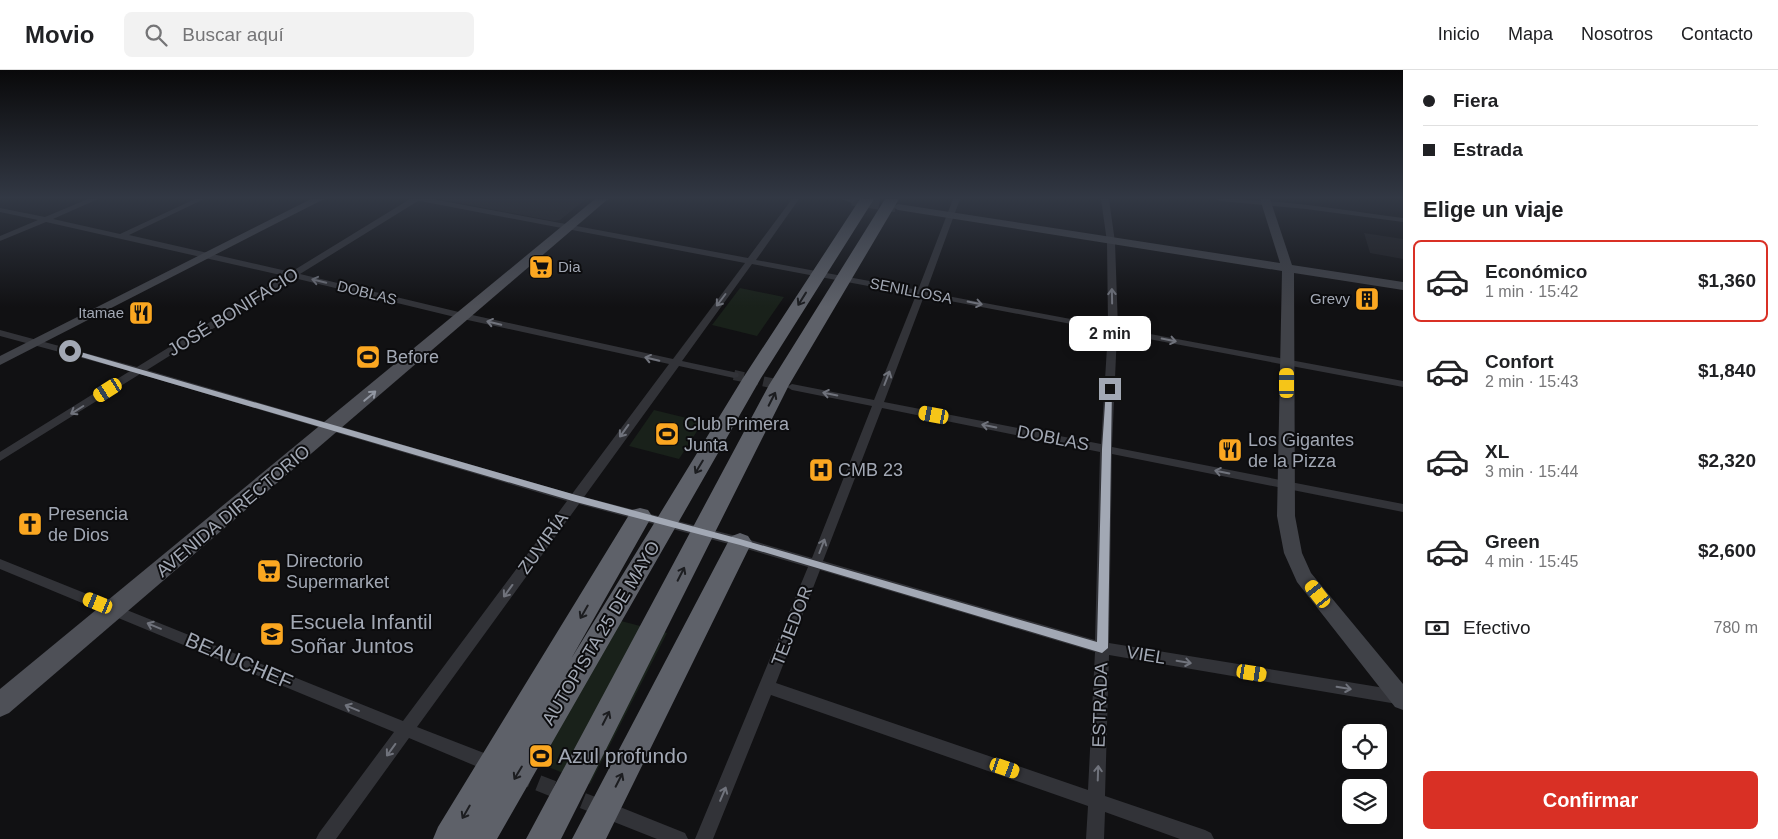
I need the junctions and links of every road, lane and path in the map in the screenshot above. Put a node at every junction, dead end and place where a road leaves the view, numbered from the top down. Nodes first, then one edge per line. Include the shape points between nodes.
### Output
1 (110, 235) edge
2 (124, 235) edge
3 (249, 235) edge
4 (357, 235) edge
5 (561, 235) edge
6 (612, 235) edge
7 (769, 235) edge
8 (835, 235) edge
9 (875, 235) edge
10 (943, 235) edge
11 (1067, 235) edge
12 (1110, 235) edge
13 (1277, 235) edge
14 (119, 237) junction
15 (1111, 242) junction
16 (209, 255) junction
17 (750, 261) junction
18 (1288, 270) junction
19 (292, 274) junction
20 (1403, 286) edge
21 (919, 292) junction
22 (463, 316) junction
23 (1113, 329) junction
24 (0, 333) edge
25 (37, 342) junction
26 (0, 361) edge
27 (674, 363) junction
28 (1287, 364) junction
29 (140, 371) junction
30 (734, 375) tunnel mouth
31 (1403, 384) edge
32 (792, 387) tunnel mouth
33 (877, 404) junction
34 (333, 427) junction
35 (1106, 449) junction
36 (0, 457) edge
37 (1286, 484) junction
38 (576, 498) junction
39 (1403, 508) edge
40 (640, 516) junction
41 (740, 542) junction
42 (0, 564) edge
43 (815, 564) junction
44 (114, 609) junction
45 (1102, 648) junction
46 (768, 687) junction
47 (1402, 698) edge
48 (0, 706) edge
49 (405, 730) junction
50 (478, 759) dead end
51 (1096, 800) junction
52 (610, 812) tunnel mouth
53 (325, 839) edge
54 (450, 839) edge
55 (479, 839) edge
56 (543, 839) edge
57 (589, 839) edge
58 (679, 839) edge
59 (704, 839) edge
60 (1095, 839) edge
61 (1205, 839) edge

1 - 14 street, DOBLAS
2 - 14 street
3 - 16 main road
4 - 19 street, JOSÉ BONIFACIO
5 - 22 main road, AVENIDA DIRECTORIO
6 - 17 street, SENILLOSA
7 - 17 street, ZUVIRÍA
8 -> 55 highway, AUTOPISTA 25 DE MAYO
56 -> 9 highway via 779,385
10 - 21 street, TEJEDOR
11 - 15 main road
12 - 15 street, ESTRADA
13 - 18 main road
14 - 16 street, DOBLAS
15 - 18 main road
23 -> 15 street, ESTRADA
16 - 19 street, DOBLAS
16 - 25 main road
17 - 21 street, SENILLOSA
17 -> 27 street, ZUVIRÍA
18 - 20 main road
18 - 28 main road
22 -> 19 street, DOBLAS
19 - 29 street, JOSÉ BONIFACIO
21 -> 23 street, SENILLOSA
33 -> 21 street, TEJEDOR
27 -> 22 street, DOBLAS
34 -> 22 main road, AVENIDA DIRECTORIO
23 -> 28 street, SENILLOSA
23 - 35 street, ESTRADA
24 - 25 street, VIEL
25 - 26 main road
25 - 29 street, VIEL
27 - 30 street, DOBLAS
27 -> 38 street, ZUVIRÍA
28 - 31 street, SENILLOSA
28 - 37 main road
29 - 34 street, VIEL
29 -> 36 street, JOSÉ BONIFACIO
33 -> 32 street, DOBLAS
35 -> 33 street, DOBLAS
43 -> 33 street, TEJEDOR
34 - 38 street, VIEL
34 - 44 main road, AVENIDA DIRECTORIO
37 -> 35 street, DOBLAS
35 - 45 street, ESTRADA
37 - 39 street, DOBLAS
37 - 47 main road via 1286,516 1296,564
38 - 40 street, VIEL
38 -> 49 street, ZUVIRÍA
40 - 41 street, VIEL
40 -> 54 highway
41 - 43 street, VIEL
57 -> 41 highway
42 - 44 street, BEAUCHEF
43 - 45 street, VIEL
43 - 46 street, TEJEDOR
44 - 48 main road, AVENIDA DIRECTORIO
49 -> 44 street, BEAUCHEF
45 -> 47 street, VIEL
51 -> 45 street, ESTRADA
46 - 51 street
59 -> 46 street, TEJEDOR
49 - 50 street, BEAUCHEF
49 -> 53 street, ZUVIRÍA
51 - 60 street, ESTRADA
51 - 61 street
52 - 58 street

